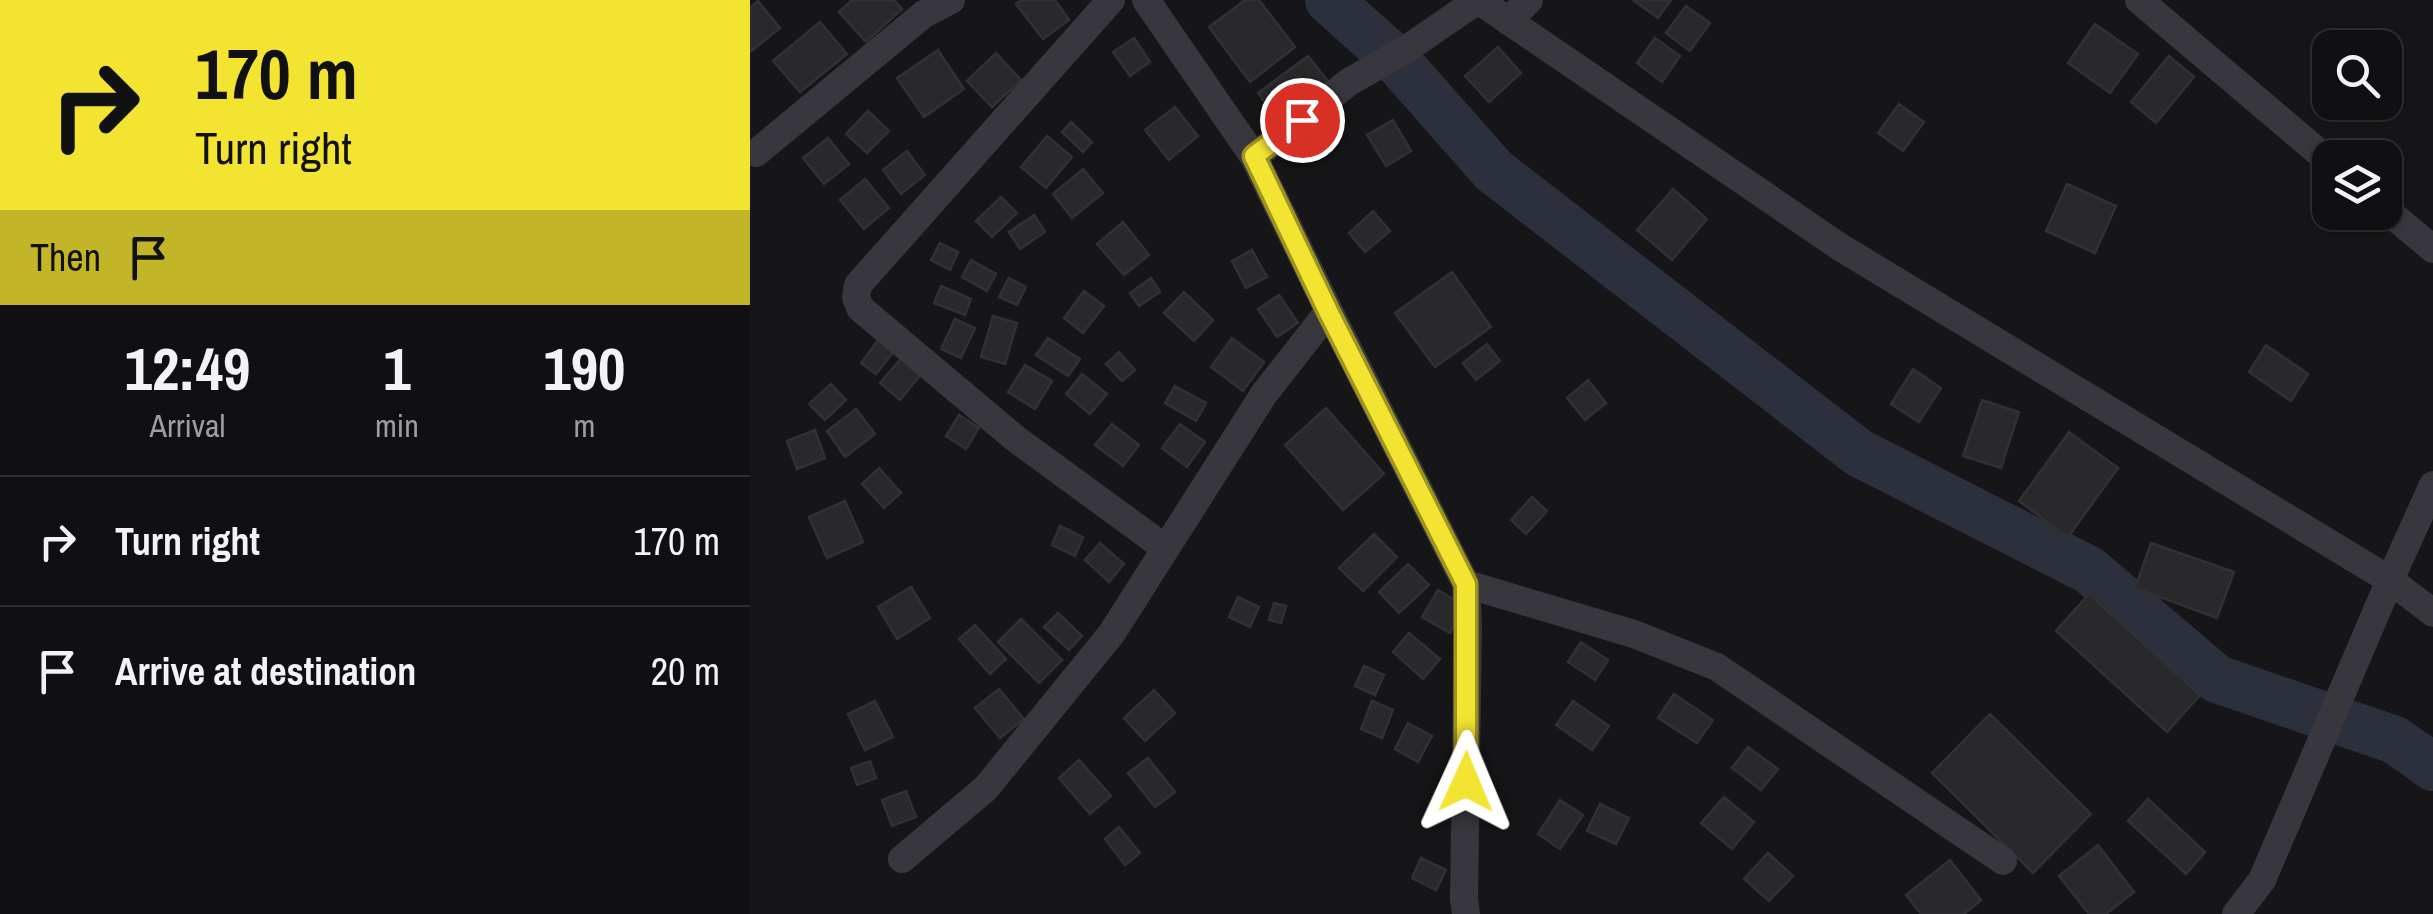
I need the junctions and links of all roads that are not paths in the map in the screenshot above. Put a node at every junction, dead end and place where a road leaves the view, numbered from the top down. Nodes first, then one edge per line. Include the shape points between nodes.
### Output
1 (951, 0) edge
2 (1111, 0) edge
3 (1146, 0) edge
4 (1478, 0) edge
5 (1529, 0) edge
6 (2139, 0) edge
7 (918, 7) edge
8 (1508, 22) junction
9 (2312, 147) edge
10 (756, 152) dead end
11 (1254, 156) junction
12 (2402, 223) edge
13 (2433, 250) edge
14 (1328, 311) junction
15 (2433, 485) edge
16 (1165, 548) junction
17 (2390, 580) junction
18 (1466, 584) junction
19 (2433, 613) edge
20 (902, 859) dead end
21 (2003, 861) dead end
22 (1466, 914) edge
23 (2236, 914) edge

1 - 7 street
2 - 16 street via 858,286 856,297 860,308 1016,438
3 - 11 street
4 - 8 street
4 - 11 street via 1349,82
5 - 8 street
6 - 9 street
7 - 10 street
8 - 17 street via 1840,247
11 - 14 street
12 - 13 street
14 - 16 street via 1264,394
14 - 18 street
15 - 17 street
16 - 20 street via 1112,633 986,788
17 - 19 street
17 - 23 street via 2262,880
18 - 21 street via 1717,666
18 - 22 street

